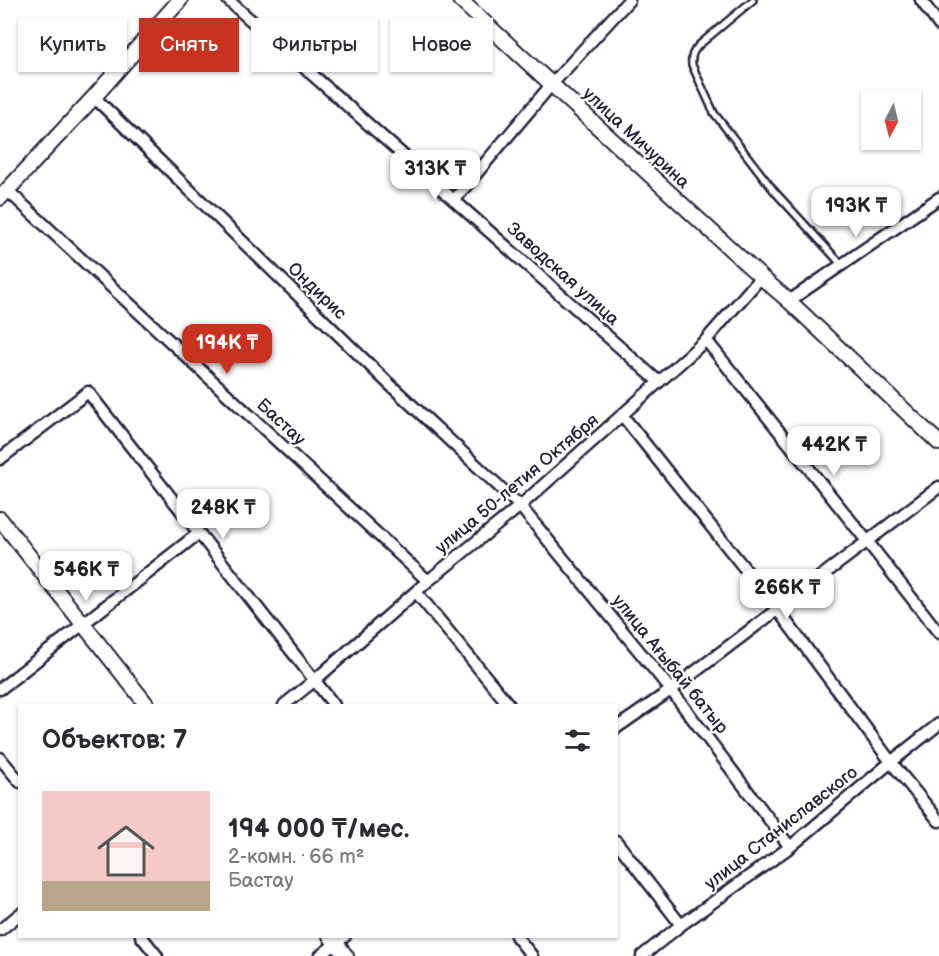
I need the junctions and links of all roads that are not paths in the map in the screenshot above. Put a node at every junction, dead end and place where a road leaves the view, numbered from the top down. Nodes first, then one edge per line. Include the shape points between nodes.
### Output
1 (228, 0) edge
2 (460, 0) edge
3 (629, 0) edge
4 (753, 0) edge
5 (921, 0) edge
6 (177, 1) edge
7 (939, 25) edge
8 (551, 85) junction
9 (94, 97) junction
10 (4, 194) edge
11 (939, 198) edge
12 (454, 200) junction
13 (842, 265) junction
14 (761, 277) junction
15 (789, 301) junction
16 (706, 340) junction
17 (659, 382) junction
18 (622, 415) junction
19 (939, 443) edge
20 (0, 459) edge
21 (939, 487) edge
22 (520, 506) junction
23 (0, 519) edge
24 (199, 533) junction
25 (867, 541) junction
26 (428, 581) junction
27 (416, 592) junction
28 (777, 609) junction
29 (82, 623) junction
30 (939, 633) edge
31 (315, 680) junction
32 (0, 689) edge
33 (671, 690) junction
34 (146, 704) edge
35 (285, 704) edge
36 (333, 704) edge
37 (508, 704) edge
38 (939, 724) edge
39 (618, 727) edge
40 (0, 758) edge
41 (891, 762) junction
42 (18, 780) edge
43 (939, 820) edge
44 (618, 844) edge
45 (790, 847) junction
46 (18, 916) edge
47 (681, 925) junction
48 (0, 930) edge
49 (143, 938) edge
50 (337, 938) edge
51 (518, 938) edge
52 (157, 956) edge
53 (320, 956) edge
54 (346, 956) edge
55 (532, 956) edge
56 (642, 956) edge

1 - 12 street, Заводская улица
2 - 8 street, улица Мичурина
3 - 8 street
4 - 13 lane via 694,50 692,65 714,113 775,192
5 - 7 street
6 - 9 street
8 - 12 street
8 - 14 street, улица Мичурина
9 - 10 street
9 - 22 street, Ондирис
10 - 26 street, Бастау
11 - 13 street
12 - 17 street, Заводская улица
13 - 15 street
14 - 15 street, улица Мичурина
14 - 16 street, улица 50-летия Октября
15 - 19 street, улица Мичурина
16 - 17 street, улица 50-летия Октября
16 - 25 street
17 - 18 street, улица 50-летия Октября
18 - 22 street, улица 50-летия Октября
18 - 28 street
20 - 24 street via 88,392
21 - 25 street
22 - 26 street, улица 50-летия Октября
22 - 33 street, улица Ағыбай батыр
23 - 29 street
24 - 29 street
24 - 31 street
25 - 28 street
25 - 30 street
26 - 27 street, улица 50-летия Октября
27 - 31 street, улица 50-летия Октября
27 - 37 street
28 - 33 street
28 - 41 street
29 - 32 street
29 - 34 street
31 - 35 street, улица 50-летия Октября
31 - 36 street
33 - 39 street
33 - 45 street, улица Ағыбай батыр
38 - 41 street, улица Станиславского
40 - 42 street
41 - 43 street
41 - 45 street, улица Станиславского
44 - 47 street
45 - 47 street, улица Станиславского
46 - 48 street
47 - 56 street, улица Станиславского
49 - 52 street
50 - 53 street
50 - 54 street
51 - 55 street

